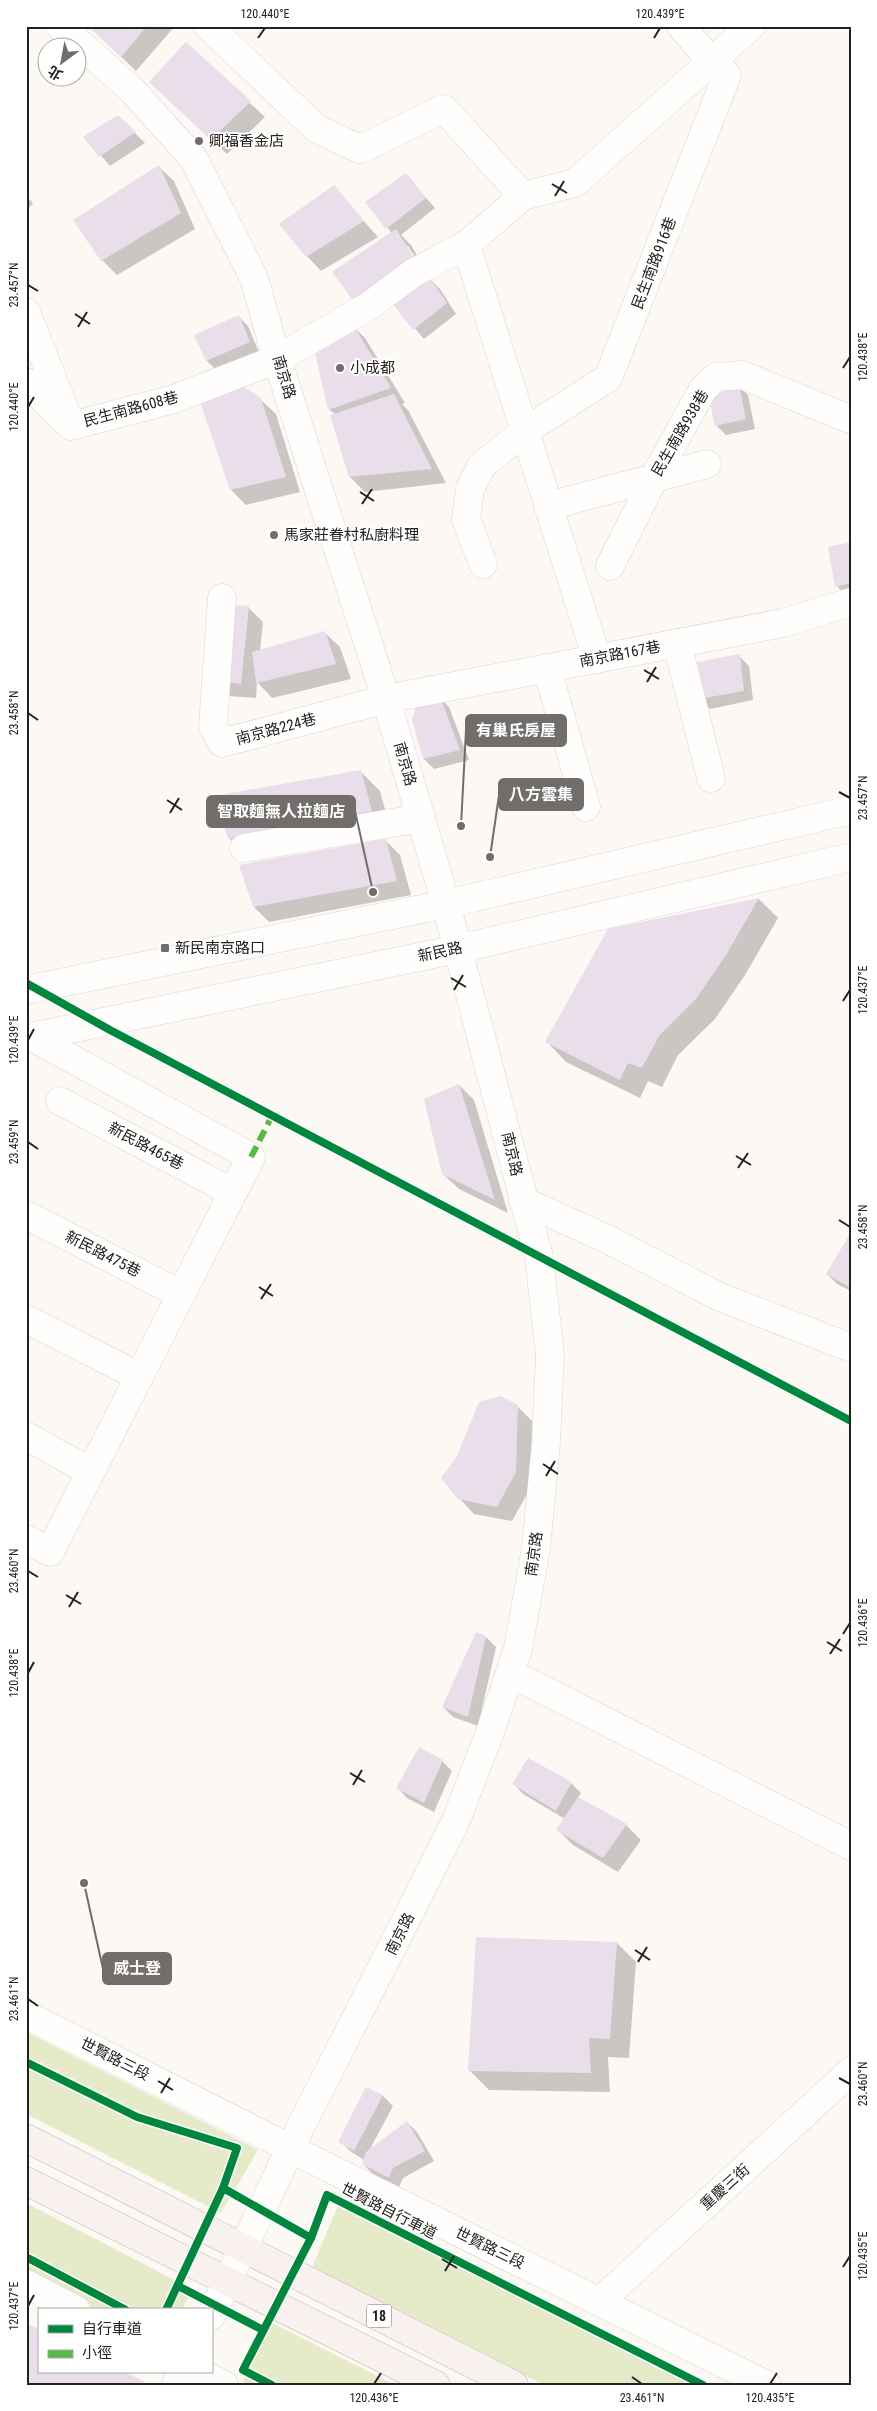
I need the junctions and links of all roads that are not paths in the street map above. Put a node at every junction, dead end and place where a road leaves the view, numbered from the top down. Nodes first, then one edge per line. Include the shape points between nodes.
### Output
1 (60, 26) edge
2 (208, 26) edge
3 (681, 26) edge
4 (751, 26) edge
5 (710, 61) junction
6 (523, 196) junction
7 (466, 245) junction
8 (26, 312) edge
9 (277, 358) junction
10 (26, 382) edge
11 (851, 417) edge
12 (70, 426) junction
13 (525, 431) junction
14 (707, 464) dead end
15 (654, 478) junction
16 (548, 506) junction
17 (483, 564) dead end
18 (610, 566) dead end
19 (222, 598) dead end
20 (851, 602) edge
21 (677, 644) junction
22 (597, 659) junction
23 (548, 668) junction
24 (386, 699) junction
25 (711, 778) dead end
26 (586, 807) dead end
27 (851, 810) edge
28 (421, 818) junction
29 (244, 848) dead end
30 (851, 857) edge
31 (446, 904) junction
32 (458, 948) junction
33 (26, 990) edge
34 (29, 1038) edge
35 (60, 1101) dead end
36 (232, 1192) junction
37 (523, 1201) junction
38 (26, 1215) edge
39 (180, 1294) junction
40 (26, 1319) edge
41 (851, 1348) edge
42 (138, 1376) junction
43 (26, 1436) edge
44 (91, 1472) junction
45 (26, 1539) edge
46 (510, 1673) junction
47 (851, 1846) edge
48 (26, 2014) edge
49 (851, 2071) edge
50 (26, 2138) edge
51 (291, 2149) junction
52 (26, 2181) edge
53 (243, 2247) junction
54 (227, 2280) junction
55 (26, 2284) edge
56 (599, 2302) junction
57 (72, 2308) edge
58 (212, 2314) edge
59 (204, 2374) edge
60 (224, 2385) edge
61 (436, 2385) edge
62 (514, 2385) edge
63 (767, 2385) edge

1 - 9 street, 南京路 via 132,90 194,159 254,278
2 - 6 street via 317,129 360,149 444,109
3 - 5 street
4 - 5 street
5 - 6 street via 575,183
5 - 13 street, 民生南路916巷 via 727,75 608,378
6 - 7 street
7 - 9 street via 413,273 368,306
7 - 13 street
8 - 12 street, 民生南路608巷
9 - 12 street, 民生南路608巷 via 174,399
9 - 24 street, 南京路
10 - 12 street
11 - 15 street, 民生南路938巷 via 742,375 716,377 704,389
13 - 16 street
13 - 17 street, 民生南路916巷 via 482,465 470,489 466,519
14 - 15 street
15 - 16 street
15 - 18 street, 民生南路938巷
16 - 22 street
19 - 24 street, 南京路224巷 via 212,726 222,743
20 - 21 street, 南京路167巷 via 782,623
21 - 22 street, 南京路167巷
21 - 25 street
22 - 23 street, 南京路167巷
23 - 24 street, 南京路167巷
23 - 26 street
24 - 28 street, 南京路
27 - 31 street
28 - 29 street
28 - 31 street, 南京路
30 - 32 street, 新民路
31 - 32 street, 南京路
31 - 33 street
32 - 34 street, 新民路
32 - 37 street, 南京路
34 - 36 street via 250,1157
35 - 36 street, 新民路465巷
36 - 39 street
37 - 41 street via 720,1296
37 - 46 street, 南京路 via 539,1257 550,1355 536,1548 518,1649
38 - 39 street, 新民路475巷
39 - 42 street
40 - 42 street
42 - 44 street
43 - 44 street
44 - 45 street via 50,1552
46 - 47 street
46 - 51 street, 南京路 via 455,1823
48 - 51 street, 世賢路三段
49 - 56 street, 重慶三街
50 - 53 main road, 18
51 - 53 street, 南京路
51 - 56 street, 世賢路三段
52 - 54 main road, 18
53 - 54 street, 南京路
53 - 62 main road, 18
54 - 58 street, 南京路
54 - 61 main road, 18
55 - 57 street
56 - 63 street, 世賢路三段
59 - 60 street

